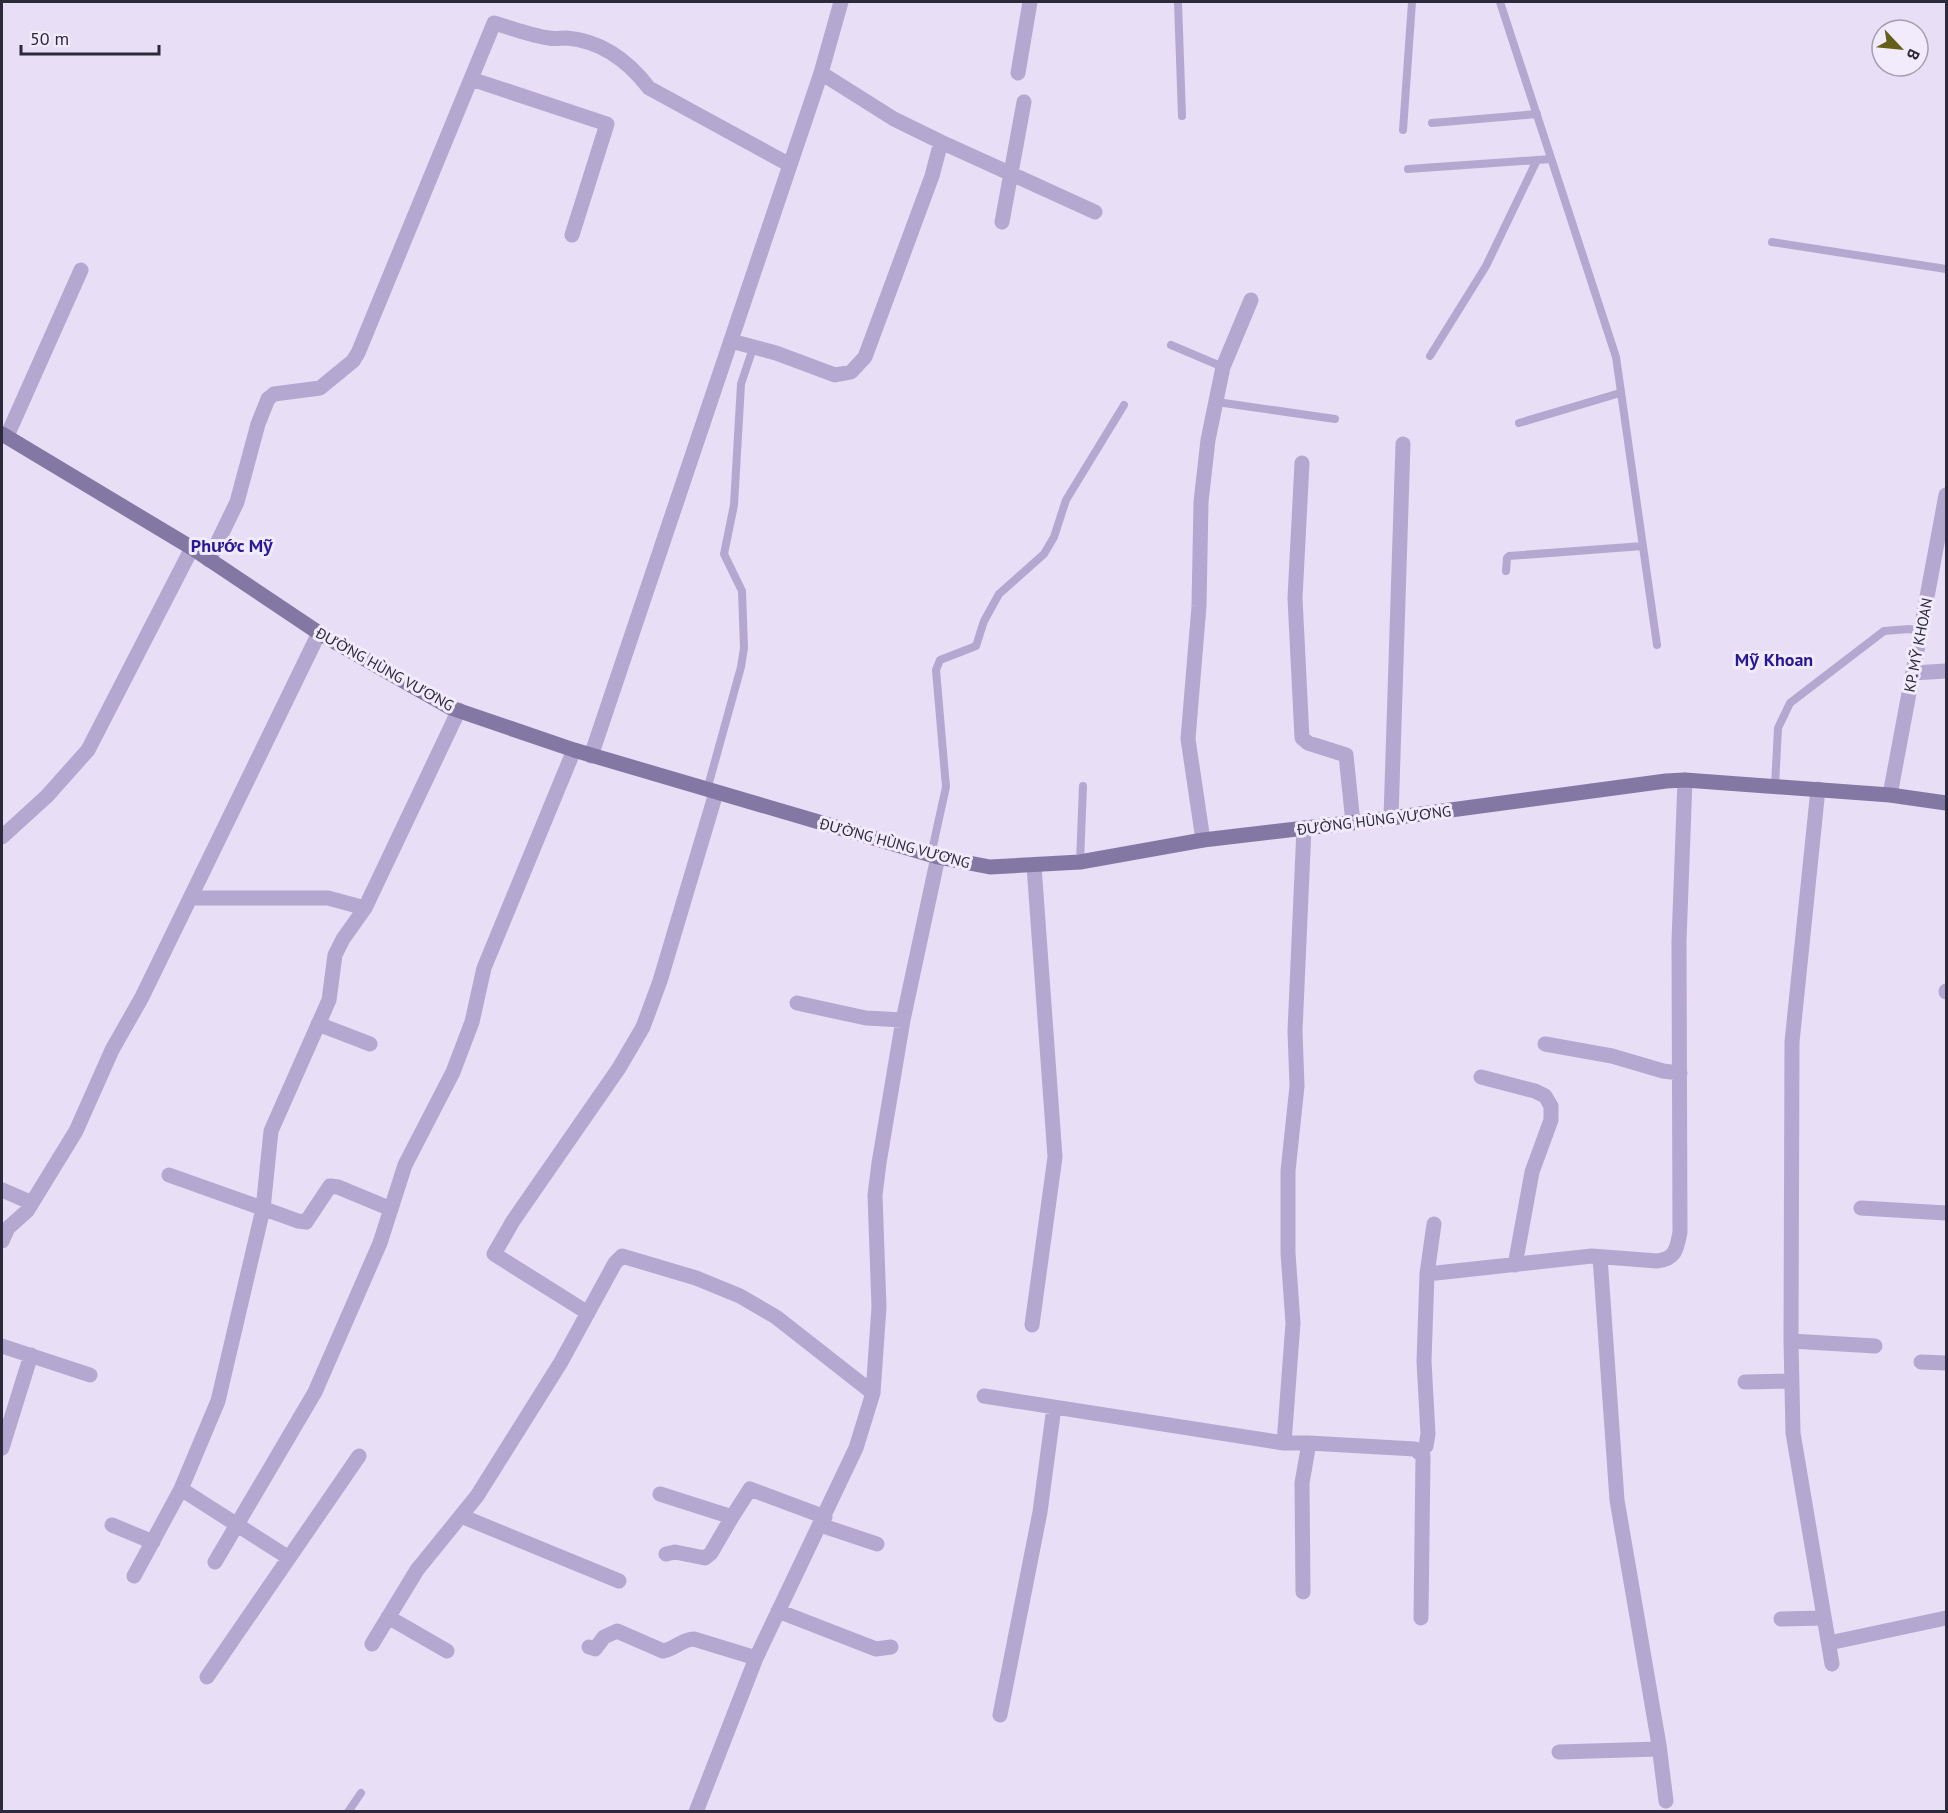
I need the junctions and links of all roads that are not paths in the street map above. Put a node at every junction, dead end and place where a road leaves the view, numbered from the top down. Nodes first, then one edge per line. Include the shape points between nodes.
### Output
1 (841, 2) edge
2 (1030, 2) edge
3 (1178, 2) edge
4 (1412, 2) edge
5 (1500, 2) edge
6 (820, 73) junction
7 (1018, 73) dead end
8 (471, 79) junction
9 (1024, 102) dead end
10 (1537, 114) junction
11 (1182, 116) dead end
12 (1432, 123) dead end
13 (1403, 130) dead end
14 (941, 142) junction
15 (1551, 159) junction
16 (1537, 160) junction
17 (789, 165) junction
18 (1408, 169) dead end
19 (1009, 173) junction
20 (1095, 212) dead end
21 (1002, 222) dead end
22 (572, 235) dead end
23 (1772, 242) dead end
24 (1947, 269) edge
25 (81, 270) dead end
26 (1251, 300) dead end
27 (730, 341) junction
28 (1171, 345) dead end
29 (753, 348) junction
30 (1430, 356) dead end
31 (1223, 367) junction
32 (1620, 393) junction
33 (1217, 402) junction
34 (1124, 405) dead end
35 (1335, 419) dead end
36 (1519, 423) dead end
37 (4, 435) edge
38 (1403, 444) dead end
39 (1302, 463) dead end
40 (1947, 495) edge
41 (1642, 546) junction
42 (192, 549) junction
43 (209, 560) junction
44 (1506, 571) dead end
45 (1921, 631) junction
46 (319, 633) junction
47 (1657, 645) dead end
48 (1947, 671) edge
49 (1913, 673) junction
50 (459, 711) junction
51 (573, 750) junction
52 (591, 756) junction
53 (1685, 780) junction
54 (1083, 786) dead end
55 (1775, 786) junction
56 (1818, 789) junction
57 (712, 791) junction
58 (1890, 795) junction
59 (1947, 803) edge
60 (1391, 818) junction
61 (1353, 823) junction
62 (1304, 828) junction
63 (2, 837) edge
64 (1203, 840) junction
65 (934, 856) junction
66 (1080, 862) junction
67 (1034, 866) junction
68 (191, 898) junction
69 (365, 908) junction
70 (797, 1003) dead end
71 (903, 1020) junction
72 (318, 1024) junction
73 (370, 1044) dead end
74 (1545, 1044) dead end
75 (1680, 1073) junction
76 (1481, 1077) dead end
77 (169, 1174) dead end
78 (2, 1190) edge
79 (32, 1203) junction
80 (1861, 1208) dead end
81 (263, 1209) junction
82 (391, 1209) junction
83 (1947, 1213) edge
84 (1434, 1224) dead end
85 (2, 1241) edge
86 (1600, 1257) junction
87 (1515, 1265) junction
88 (1426, 1274) junction
89 (588, 1313) junction
90 (1032, 1325) dead end
91 (1791, 1341) junction
92 (2, 1346) edge
93 (1875, 1346) dead end
94 (31, 1355) junction
95 (1922, 1362) dead end
96 (1947, 1363) edge
97 (90, 1375) dead end
98 (1792, 1381) junction
99 (1745, 1382) dead end
100 (873, 1393) junction
101 (984, 1396) dead end
102 (1054, 1407) junction
103 (1284, 1443) junction
104 (1309, 1443) junction
105 (2, 1448) edge
106 (1420, 1451) junction
107 (360, 1456) dead end
108 (181, 1489) junction
109 (660, 1494) dead end
110 (461, 1516) junction
111 (732, 1516) junction
112 (823, 1521) junction
113 (237, 1523) junction
114 (112, 1526) dead end
115 (153, 1542) junction
116 (877, 1544) dead end
117 (666, 1554) dead end
118 (289, 1558) junction
119 (215, 1562) dead end
120 (134, 1576) dead end
121 (619, 1581) dead end
122 (1303, 1592) dead end
123 (778, 1611) junction
124 (388, 1617) junction
125 (1421, 1618) dead end
126 (1824, 1618) junction
127 (1947, 1618) edge
128 (1781, 1619) dead end
129 (1829, 1643) junction
130 (372, 1644) dead end
131 (589, 1647) dead end
132 (891, 1647) dead end
133 (447, 1651) dead end
134 (756, 1658) junction
135 (1832, 1664) dead end
136 (207, 1677) dead end
137 (1000, 1715) dead end
138 (1658, 1749) junction
139 (1559, 1752) dead end
140 (361, 1793) dead end
141 (1666, 1801) dead end
142 (348, 1812) edge
143 (696, 1812) edge

1 - 6 street
2 - 7 street
3 - 11 lane
4 - 13 lane
5 - 10 lane
6 - 14 street via 894,119
6 - 17 street
8 - 17 street via 494,23 549,38 594,44 635,70 649,88
8 - 22 street via 607,124
8 - 43 street via 358,353 320,388 274,394 268,399 237,502
9 - 19 street
10 - 12 lane
10 - 15 lane
14 - 19 street
14 - 29 street via 865,357 851,372 835,375 776,352
15 - 16 lane
15 - 32 lane via 1616,357
16 - 18 lane
16 - 30 lane via 1486,266
17 - 27 street
19 - 20 street
19 - 21 street
23 - 24 lane
25 - 37 street
26 - 31 street
27 - 29 street
27 - 52 street
28 - 31 lane
29 - 57 lane via 741,384 734,505 724,554 742,591 744,648
31 - 33 street
32 - 36 lane
32 - 41 lane
33 - 35 lane
33 - 64 street via 1201,502 1199,606 1188,739
34 - 65 lane via 1066,500 1044,554 999,594 976,646 940,660 936,670 946,787
37 - 42 street, ĐƯỜNG HÙNG VƯƠNG
38 - 60 street
39 - 61 street via 1295,598 1302,738 1346,754
40 - 45 street, KP. MỸ KHOAN
41 - 44 lane via 1509,556
41 - 47 lane
42 - 43 street, ĐƯỜNG HÙNG VƯƠNG
42 - 63 street via 88,750 47,796
43 - 46 street, ĐƯỜNG HÙNG VƯƠNG
45 - 49 street, KP. MỸ KHOAN
45 - 55 lane via 1884,631 1790,704 1778,728
46 - 50 street, ĐƯỜNG HÙNG VƯƠNG
46 - 68 street
48 - 49 street
49 - 58 street, KP. MỸ KHOAN
50 - 51 street, ĐƯỜNG HÙNG VƯƠNG
50 - 69 street
51 - 52 street, ĐƯỜNG HÙNG VƯƠNG
51 - 82 street via 484,968 453,1072 405,1165
52 - 57 street, ĐƯỜNG HÙNG VƯƠNG
53 - 55 street, ĐƯỜNG HÙNG VƯƠNG
53 - 60 street, ĐƯỜNG HÙNG VƯƠNG
53 - 75 street via 1679,941
54 - 66 lane
55 - 56 street, ĐƯỜNG HÙNG VƯƠNG
56 - 58 street, ĐƯỜNG HÙNG VƯƠNG
56 - 91 street via 1792,1042
57 - 65 street, ĐƯỜNG HÙNG VƯƠNG
57 - 89 street via 660,981 643,1026 494,1254
58 - 59 street, ĐƯỜNG HÙNG VƯƠNG
60 - 61 street, ĐƯỜNG HÙNG VƯƠNG
61 - 62 street, ĐƯỜNG HÙNG VƯƠNG
62 - 64 street, ĐƯỜNG HÙNG VƯƠNG
62 - 103 street via 1296,1086 1288,1172 1287,1253 1293,1323
64 - 66 street, ĐƯỜNG HÙNG VƯƠNG
65 - 67 street, ĐƯỜNG HÙNG VƯƠNG via 990,867
65 - 71 street
66 - 67 street, ĐƯỜNG HÙNG VƯƠNG
67 - 90 street via 1055,1157
68 - 69 street via 328,898
68 - 79 street via 112,1050 76,1131
69 - 72 street via 335,955 329,1000
70 - 71 street via 866,1018
71 - 100 street via 875,1195 879,1307
72 - 73 street
72 - 81 street via 272,1131
74 - 75 street
75 - 86 street via 1680,1232 1675,1253 1667,1260 1657,1261
76 - 87 street via 1535,1091 1545,1096 1551,1106 1551,1120 1532,1172
77 - 81 street
78 - 79 street
79 - 85 street via 8,1228
80 - 83 street
81 - 82 street via 306,1222 325,1190 334,1186
81 - 108 street via 218,1401
82 - 113 street via 315,1392
84 - 88 street
86 - 87 street
86 - 138 street via 1617,1500
87 - 88 street
88 - 106 street via 1424,1361 1428,1434 1426,1446
89 - 100 street via 615,1263 622,1256 632,1257 740,1296 776,1317
89 - 110 street
91 - 93 street
91 - 98 street
92 - 94 street
94 - 97 street
94 - 105 street
95 - 96 street
98 - 99 street
98 - 126 street via 1793,1433
100 - 112 street via 856,1448
101 - 102 street
102 - 103 street
102 - 137 street via 1040,1512
103 - 104 street
104 - 106 street
104 - 122 street via 1302,1484
106 - 125 street
107 - 118 street
108 - 113 street
108 - 115 street
109 - 111 street
110 - 121 street
110 - 124 street via 417,1570
111 - 112 street via 750,1489
111 - 117 street via 705,1558
112 - 116 street
112 - 123 street
113 - 118 street
113 - 119 street
114 - 115 street
115 - 120 street
118 - 136 street
123 - 132 street via 876,1649
123 - 134 street
124 - 130 street
124 - 133 street
126 - 128 street
126 - 129 street
127 - 129 street
129 - 135 street
131 - 134 street via 595,1649 604,1637 617,1631 663,1651 694,1639
134 - 143 street
138 - 139 street
138 - 141 street
140 - 142 lane

